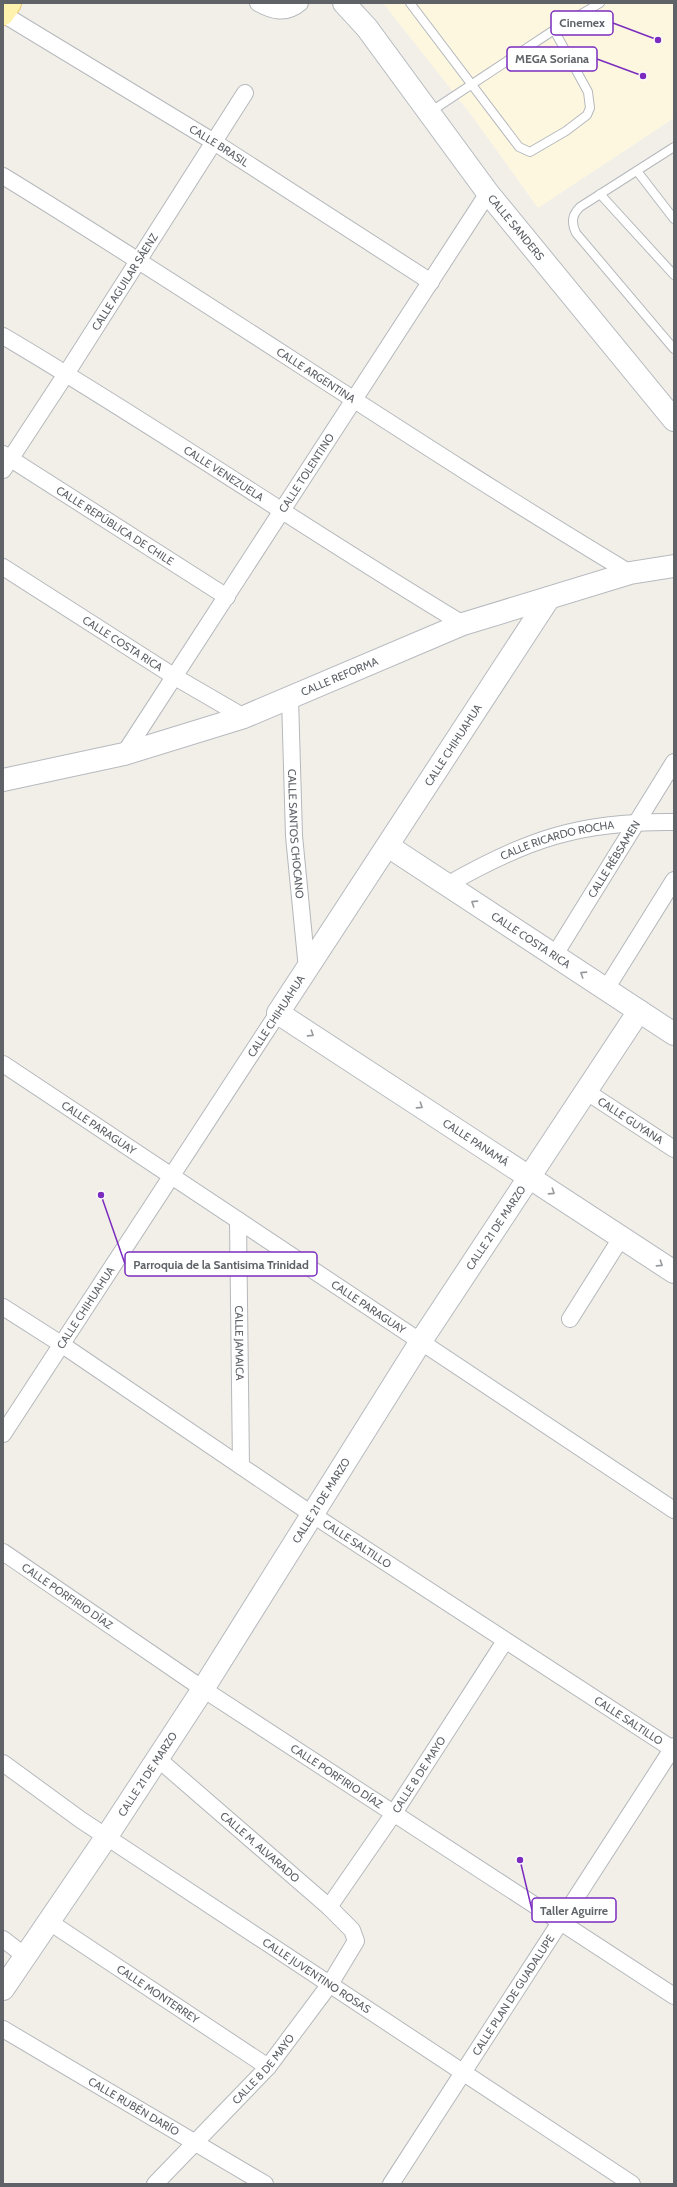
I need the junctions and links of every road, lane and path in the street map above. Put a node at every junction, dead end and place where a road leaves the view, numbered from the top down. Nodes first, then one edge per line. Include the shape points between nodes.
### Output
1 (10, 3) edge
2 (258, 3) edge
3 (300, 3) edge
4 (344, 3) edge
5 (359, 3) edge
6 (410, 3) edge
7 (600, 3) edge
8 (3, 14) edge
9 (367, 28) junction
10 (554, 30) junction
11 (472, 84) junction
12 (245, 93) dead end
13 (429, 112) junction
14 (214, 142) junction
15 (674, 147) edge
16 (636, 171) junction
17 (3, 176) edge
18 (488, 193) junction
19 (600, 194) junction
20 (674, 219) edge
21 (138, 261) junction
22 (674, 275) edge
23 (431, 282) junction
24 (3, 336) edge
25 (674, 349) edge
26 (66, 374) junction
27 (355, 401) junction
28 (674, 420) edge
29 (5, 461) edge
30 (281, 511) junction
31 (674, 566) edge
32 (3, 567) edge
33 (630, 573) junction
34 (227, 597) junction
35 (549, 598) junction
36 (463, 624) junction
37 (175, 677) junction
38 (290, 698) junction
39 (244, 717) junction
40 (124, 754) junction
41 (674, 762) edge
42 (3, 780) edge
43 (636, 822) junction
44 (674, 822) edge
45 (388, 846) junction
46 (674, 880) edge
47 (447, 885) junction
48 (554, 956) junction
49 (307, 969) junction
50 (606, 989) junction
51 (639, 1011) junction
52 (278, 1013) junction
53 (674, 1034) edge
54 (3, 1064) edge
55 (587, 1092) junction
56 (674, 1149) edge
57 (171, 1176) junction
58 (530, 1178) junction
59 (238, 1220) junction
60 (621, 1238) junction
61 (674, 1272) edge
62 (3, 1307) edge
63 (570, 1319) dead end
64 (422, 1341) junction
65 (61, 1344) junction
66 (3, 1434) edge
67 (241, 1466) junction
68 (674, 1510) edge
69 (313, 1515) junction
70 (3, 1552) edge
71 (505, 1641) junction
72 (203, 1688) junction
73 (673, 1748) edge
74 (157, 1758) junction
75 (3, 1763) edge
76 (394, 1813) junction
77 (107, 1836) junction
78 (329, 1907) junction
79 (48, 1921) junction
80 (562, 1922) junction
81 (3, 1939) edge
82 (356, 1941) joint
83 (25, 1956) junction
84 (330, 1984) junction
85 (3, 1989) edge
86 (674, 1996) edge
87 (3, 2029) edge
88 (268, 2067) junction
89 (464, 2073) junction
90 (194, 2143) junction
91 (155, 2184) edge
92 (265, 2184) edge
93 (391, 2184) edge
94 (632, 2184) edge

1 - 8 main road
2 - 3 street via 278,11 289,11
4 - 9 street, CALLE SANDERS
5 - 9 street, CALLE SANDERS
6 - 11 lane
7 - 10 lane
8 - 14 street, CALLE BRASIL
9 - 13 street, CALLE SANDERS
10 - 11 lane
10 - 11 lane via 590,100 587,115 566,132 534,151 523,150
11 - 13 lane
12 - 14 street, CALLE AGUILAR SÁENZ
13 - 18 street, CALLE SANDERS
14 - 21 street, CALLE AGUILAR SÁENZ
14 - 23 street, CALLE BRASIL
15 - 16 lane
16 - 19 lane
16 - 20 lane
17 - 21 street, CALLE ARGENTINA
18 - 23 street, CALLE TOLENTINO
18 - 28 street, CALLE SANDERS
19 - 22 lane
19 - 25 lane via 575,212 573,223 576,233
21 - 26 street, CALLE AGUILAR SÁENZ
21 - 27 street, CALLE ARGENTINA
23 - 27 street, CALLE TOLENTINO
24 - 26 street, CALLE VENEZUELA
26 - 29 street, CALLE AGUILAR SÁENZ
26 - 30 street, CALLE VENEZUELA
27 - 30 street, CALLE TOLENTINO
27 - 33 street, CALLE ARGENTINA via 509,501
29 - 34 street, CALLE REPÚBLICA DE CHILE
30 - 34 street, CALLE TOLENTINO
30 - 36 street, CALLE VENEZUELA
31 - 33 street, CALLE REFORMA
32 - 37 street, CALLE COSTA RICA
33 - 35 street, CALLE REFORMA
34 - 37 street, CALLE TOLENTINO
35 - 36 street, CALLE REFORMA
35 - 45 street, CALLE CHIHUAHUA
36 - 38 street, CALLE REFORMA
37 - 39 street, CALLE COSTA RICA
37 - 40 street, CALLE TOLENTINO
38 - 39 street, CALLE REFORMA
38 - 49 street, CALLE SANTOS CHOCANO via 294,836
39 - 40 street, CALLE REFORMA
40 - 42 street, CALLE REFORMA
41 - 43 street, CALLE RÉBSAMEN
43 - 44 street, CALLE RICARDO ROCHA
43 - 47 street, CALLE RICARDO ROCHA via 601,825 546,838 490,861
43 - 48 street, CALLE RÉBSAMEN
45 - 47 street, CALLE COSTA RICA
45 - 49 street, CALLE CHIHUAHUA
46 - 50 street
48 -> 47 street, CALLE COSTA RICA
50 -> 48 street, CALLE COSTA RICA
49 - 52 street, CALLE CHIHUAHUA
50 - 51 street, CALLE COSTA RICA
51 - 53 street, CALLE COSTA RICA
51 - 55 street, CALLE 21 DE MARZO
52 - 57 street, CALLE CHIHUAHUA
52 -> 58 street, CALLE PANAMÁ
54 - 57 street, CALLE PARAGUAY
55 - 56 street, CALLE GUYANA
55 - 58 street, CALLE 21 DE MARZO
57 - 59 street, CALLE PARAGUAY
57 - 65 street, CALLE CHIHUAHUA
58 -> 60 street, CALLE PANAMÁ
58 - 64 street, CALLE 21 DE MARZO
59 - 64 street, CALLE PARAGUAY
59 - 67 street, CALLE JAMAICA
60 -> 61 street, CALLE PANAMÁ
60 - 63 street
62 - 65 street, CALLE SALTILLO
64 - 68 street, CALLE PARAGUAY
64 - 69 street, CALLE 21 DE MARZO
65 - 66 street, CALLE CHIHUAHUA
65 - 67 street, CALLE SALTILLO
67 - 69 street, CALLE SALTILLO
69 - 71 street, CALLE SALTILLO
69 - 72 street, CALLE 21 DE MARZO
70 - 72 street, CALLE PORFIRIO DÍAZ
71 - 73 street, CALLE SALTILLO
71 - 76 street, CALLE 8 DE MAYO
72 - 74 street, CALLE 21 DE MARZO
72 - 76 street, CALLE PORFIRIO DÍAZ
73 - 80 street, CALLE PLAN DE GUADALUPE
74 - 77 street, CALLE 21 DE MARZO
74 - 78 street, CALLE M. ALVARADO
75 - 77 street, CALLE JUVENTINO ROSAS via 46,1796
76 - 78 street, CALLE 8 DE MAYO
76 - 80 street, CALLE PORFIRIO DÍAZ
77 - 79 street, CALLE 21 DE MARZO
77 - 84 street, CALLE JUVENTINO ROSAS
78 - 82 street, CALLE M. ALVARADO via 352,1930
79 - 83 street, CALLE 21 DE MARZO
79 - 88 street, CALLE MONTERREY
80 - 86 street, CALLE PORFIRIO DÍAZ
80 - 89 street, CALLE PLAN DE GUADALUPE
81 - 83 street
82 - 84 street, CALLE 8 DE MAYO
83 - 85 street, CALLE 21 DE MARZO
84 - 88 street, CALLE 8 DE MAYO
84 - 89 street, CALLE JUVENTINO ROSAS
87 - 90 street, CALLE RUBÉN DARÍO
88 - 90 street, CALLE 8 DE MAYO
89 - 93 street, CALLE PLAN DE GUADALUPE
89 - 94 street, CALLE JUVENTINO ROSAS
90 - 91 street, CALLE 8 DE MAYO
90 - 92 street, CALLE RUBÉN DARÍO

